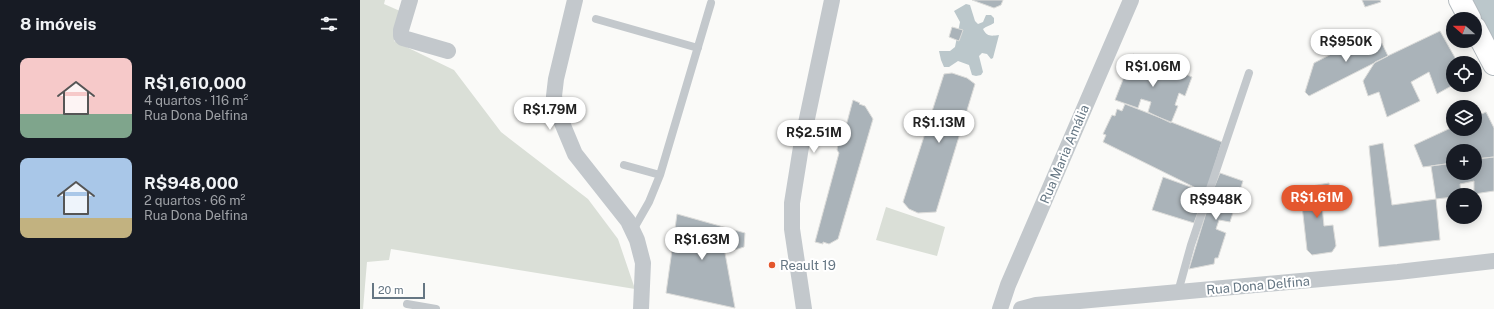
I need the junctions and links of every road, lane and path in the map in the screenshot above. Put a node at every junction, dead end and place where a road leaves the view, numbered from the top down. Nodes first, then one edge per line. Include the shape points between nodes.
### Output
1 (410, 0) edge
2 (575, 0) edge
3 (832, 0) edge
4 (1131, 0) edge
5 (1460, 0) edge
6 (711, 3) dead end
7 (1466, 12) edge
8 (596, 19) dead end
9 (1482, 41) edge
10 (698, 48) junction
11 (448, 51) dead end
12 (1494, 64) edge
13 (1249, 73) dead end
14 (624, 165) dead end
15 (660, 175) junction
16 (635, 235) junction
17 (1494, 260) edge
18 (1178, 292) junction
19 (407, 304) dead end
20 (436, 309) edge
21 (641, 309) edge
22 (804, 309) edge
23 (1000, 309) edge
24 (1021, 309) edge

1 - 11 street via 401,36
2 - 16 street via 556,79 554,96 557,111 575,154 628,220
3 - 22 street via 792,203 792,229
4 - 23 street, Rua Maria Amália via 1008,285
5 - 7 main road
6 - 10 lane
8 - 10 lane
9 - 12 main road
10 - 15 lane
13 - 18 lane via 1191,245
14 - 15 lane
15 - 16 lane
16 - 21 street via 643,264
17 - 18 street, Rua Dona Delfina via 1398,272
18 - 24 street, Rua Dona Delfina via 1036,305
19 - 20 lane

